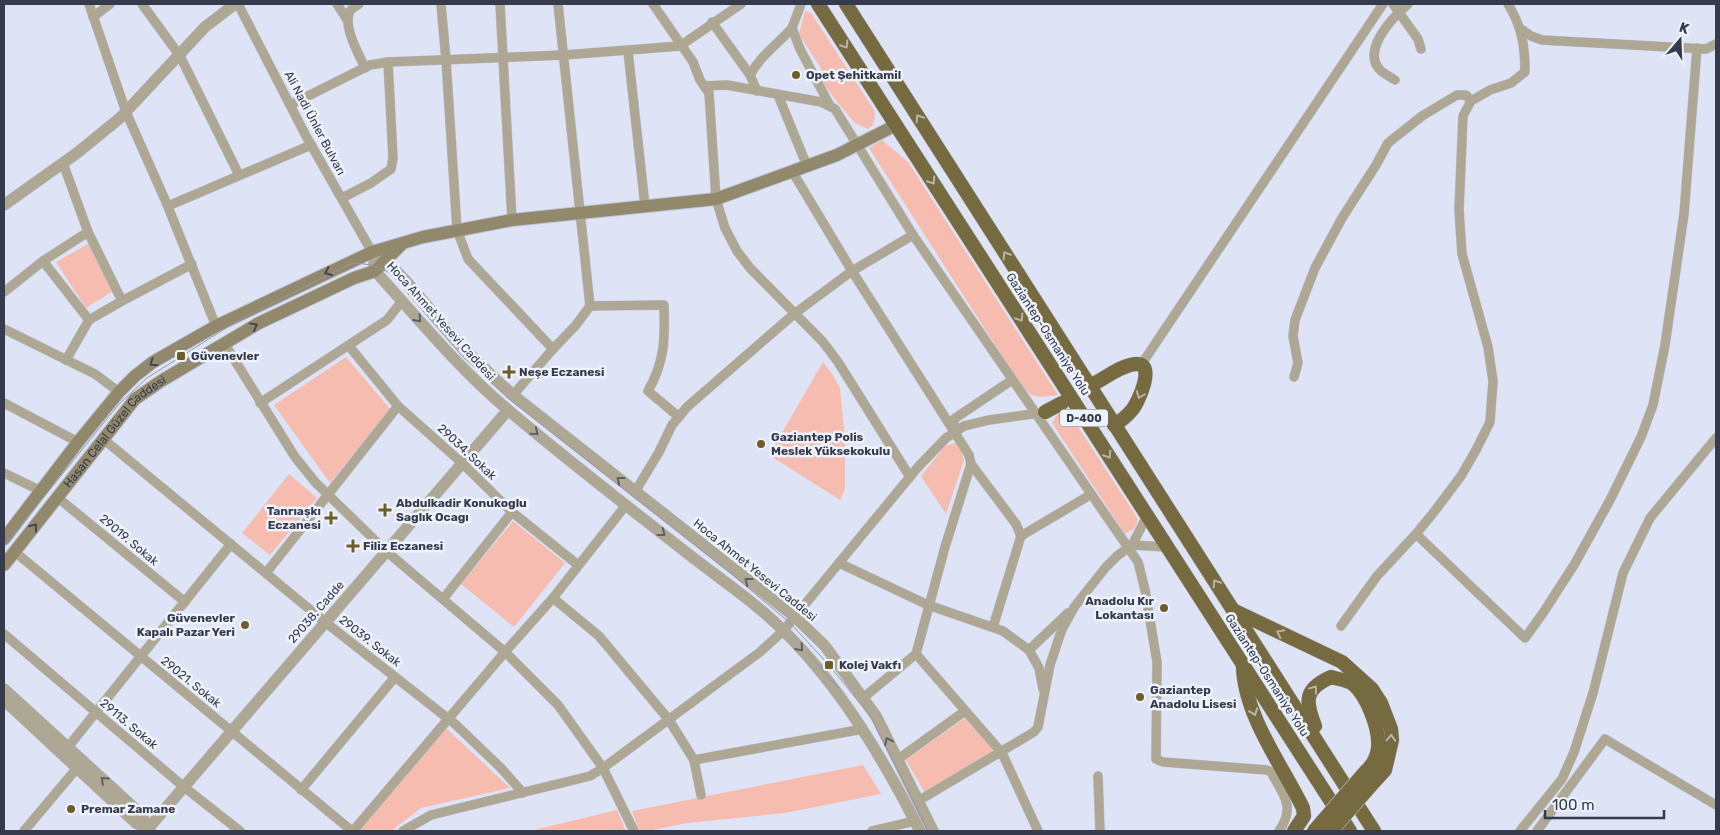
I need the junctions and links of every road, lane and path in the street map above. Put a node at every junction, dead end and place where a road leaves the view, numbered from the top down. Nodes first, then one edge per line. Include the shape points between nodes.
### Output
1 (89, 4) edge
2 (110, 4) edge
3 (142, 4) edge
4 (237, 4) edge
5 (337, 4) edge
6 (359, 4) edge
7 (440, 4) edge
8 (500, 4) edge
9 (558, 4) edge
10 (653, 4) edge
11 (741, 4) edge
12 (801, 4) edge
13 (818, 4) edge
14 (846, 4) edge
15 (1382, 4) edge
16 (1408, 4) edge
17 (1508, 4) edge
18 (1396, 8) edge
19 (93, 17) junction
20 (348, 20) junction
21 (712, 22) junction
22 (792, 28) junction
23 (1521, 29) junction
24 (1716, 44) edge
25 (680, 46) junction
26 (1697, 48) junction
27 (1421, 49) dead end
28 (628, 51) junction
29 (564, 55) junction
30 (180, 56) junction
31 (503, 58) junction
32 (446, 60) junction
33 (388, 62) junction
34 (365, 68) junction
35 (750, 75) junction
36 (1395, 80) dead end
37 (704, 86) junction
38 (757, 91) junction
39 (778, 95) junction
40 (1471, 101) junction
41 (829, 104) junction
42 (290, 105) junction
43 (126, 112) junction
44 (896, 125) junction
45 (311, 145) junction
46 (858, 145) junction
47 (63, 163) junction
48 (807, 166) junction
49 (792, 171) junction
50 (239, 176) junction
51 (342, 198) junction
52 (716, 199) junction
53 (4, 205) edge
54 (168, 206) junction
55 (645, 206) junction
56 (579, 212) junction
57 (512, 220) junction
58 (457, 230) junction
59 (88, 232) junction
60 (913, 235) junction
61 (405, 242) junction
62 (372, 252) junction
63 (384, 260) junction
64 (43, 261) junction
65 (192, 264) junction
66 (375, 271) junction
67 (852, 271) junction
68 (4, 292) edge
69 (122, 301) junction
70 (402, 301) junction
71 (590, 306) junction
72 (794, 314) junction
73 (89, 320) junction
74 (216, 326) junction
75 (4, 330) edge
76 (224, 343) junction
77 (349, 346) junction
78 (553, 348) junction
79 (66, 360) junction
80 (1142, 365) junction
81 (1294, 377) dead end
82 (1012, 380) junction
83 (1095, 383) tunnel mouth
84 (118, 392) junction
85 (513, 395) junction
86 (4, 403) edge
87 (260, 403) junction
88 (1062, 403) tunnel mouth
89 (398, 406) junction
90 (508, 410) junction
91 (1040, 413) junction
92 (679, 417) junction
93 (1114, 426) junction
94 (954, 432) junction
95 (102, 438) junction
96 (1716, 438) edge
97 (78, 442) junction
98 (462, 463) junction
99 (971, 464) junction
100 (4, 472) edge
101 (910, 477) junction
102 (42, 490) junction
103 (635, 492) junction
104 (328, 495) junction
105 (1090, 495) junction
106 (57, 497) junction
107 (626, 504) junction
108 (512, 512) junction
109 (1147, 516) junction
110 (1416, 534) junction
111 (1021, 536) junction
112 (4, 539) edge
113 (231, 544) junction
114 (1130, 546) junction
115 (1167, 547) junction
116 (386, 551) junction
117 (15, 552) junction
118 (840, 563) junction
119 (4, 565) edge
120 (578, 565) junction
121 (266, 573) junction
122 (553, 598) junction
123 (443, 599) junction
124 (185, 602) junction
125 (928, 605) junction
126 (1075, 606) junction
127 (1234, 611) junction
128 (795, 617) junction
129 (326, 622) junction
130 (1342, 626) dead end
131 (993, 627) junction
132 (783, 631) junction
133 (4, 634) edge
134 (1029, 650) junction
135 (505, 652) junction
136 (916, 654) junction
137 (141, 657) junction
138 (1243, 666) junction
139 (395, 677) junction
140 (4, 689) edge
141 (1044, 695) junction
142 (863, 698) junction
143 (4, 700) edge
144 (965, 711) junction
145 (96, 712) junction
146 (448, 718) junction
147 (669, 720) junction
148 (863, 729) junction
149 (232, 730) junction
150 (68, 747) junction
151 (1324, 751) junction
152 (1002, 753) junction
153 (694, 760) junction
154 (897, 760) junction
155 (77, 768) junction
156 (603, 768) junction
157 (1098, 776) dead end
158 (1370, 777) junction
159 (184, 787) junction
160 (300, 790) junction
161 (524, 793) junction
162 (701, 795) dead end
163 (918, 802) junction
164 (1716, 806) edge
165 (918, 826) edge
166 (148, 830) edge
167 (24, 831) edge
168 (240, 831) edge
169 (352, 831) edge
170 (403, 831) edge
171 (634, 831) edge
172 (872, 831) edge
173 (933, 831) edge
174 (1038, 831) edge
175 (1100, 831) edge
176 (1280, 831) edge
177 (1294, 831) edge
178 (1314, 831) edge
179 (1331, 831) edge
180 (1350, 831) edge
181 (1374, 831) edge
182 (1520, 831) edge
183 (1537, 831) edge

1 - 19 street
2 - 19 street
3 - 30 street
4 - 30 street via 205,27
4 - 42 street, Ali Nadi Ünler Bulvarı
5 - 20 street
6 - 20 street via 351,10
7 - 32 street
8 - 31 street
9 - 29 street
10 - 25 street
11 - 21 street
12 - 22 street
13 -> 44 highway, Gaziantep-Osmaniye Yolu / D-400
93 -> 14 highway, Gaziantep-Osmaniye Yolu / D-400
15 - 80 street
16 - 18 street
17 - 23 street
18 - 27 street via 1418,39
18 - 36 street via 1374,52 1380,70
19 - 43 street
20 - 34 street
21 - 25 street
21 - 35 street
22 - 35 street via 756,64
22 - 41 street
23 - 26 street via 1542,40
23 - 40 street via 1525,50 1524,72 1511,83
24 - 26 street via 1706,49
25 - 28 street
25 - 37 street via 693,62
26 - 110 street via 1684,214 1658,382 1641,437 1574,565 1525,638
28 - 29 street
28 - 55 street
29 - 31 street
29 - 56 street
30 - 43 street
30 - 50 street
31 - 32 street
31 - 57 street
32 - 33 street
32 - 58 street
33 - 34 street
33 - 51 street via 391,169
34 - 42 street
35 - 38 street
37 - 38 street via 727,85
37 - 52 street via 709,93
38 - 39 street
39 - 41 street
39 - 48 street
40 - 81 street via 1466,94 1457,95 1422,116 1388,144 1342,218 1312,276 1295,320 1293,336 1298,363
40 - 110 street via 1463,116 1459,219 1462,254 1488,347 1493,382 1490,422 1461,476
41 - 46 street
42 - 45 street, Ali Nadi Ünler Bulvarı
43 - 47 street
43 - 54 street
44 - 46 main road, Hasan Celal Güzel Caddesi
44 -> 109 highway, Gaziantep-Osmaniye Yolu / D-400
45 - 50 street
45 - 51 street, Ali Nadi Ünler Bulvarı
46 - 48 main road, Hasan Celal Güzel Caddesi
46 - 60 street
47 - 53 street
47 - 59 street
48 - 49 main road, Hasan Celal Güzel Caddesi
49 - 52 main road, Hasan Celal Güzel Caddesi
49 - 67 street
50 - 54 street
51 - 62 street, Ali Nadi Ünler Bulvarı
52 - 55 main road, Hasan Celal Güzel Caddesi
52 - 72 street via 737,252
54 - 65 street
55 - 56 main road, Hasan Celal Güzel Caddesi
56 - 57 main road, Hasan Celal Güzel Caddesi
56 - 71 street
57 - 58 main road, Hasan Celal Güzel Caddesi
58 - 61 main road, Hasan Celal Güzel Caddesi
58 - 78 street via 468,259
59 - 64 street
59 - 69 street
60 - 67 street
60 - 82 street
61 - 62 main road, Hasan Celal Güzel Caddesi
61 - 63 main road
62 - 63 street, Hoca Ahmet Yesevi Caddesi
62 - 66 street, Hoca Ahmet Yesevi Caddesi
62 -> 74 main road, Hasan Celal Güzel Caddesi
63 - 66 main road
63 - 85 street, Hoca Ahmet Yesevi Caddesi via 476,361
64 - 68 street
64 - 73 street
65 - 69 street
65 - 74 street
66 - 70 street, Hoca Ahmet Yesevi Caddesi
76 -> 66 main road, Hasan Celal Güzel Caddesi via 259,323
67 - 72 street
67 - 94 street
69 - 73 street
70 - 77 street via 387,320
70 -> 90 street, Hoca Ahmet Yesevi Caddesi via 450,354
71 - 78 street
71 - 92 street via 664,305 662,360 648,391
72 - 92 street
72 - 101 street via 838,362
73 - 79 street
74 -> 84 main road, Hasan Celal Güzel Caddesi via 154,362
75 - 79 street
76 - 87 street
76 - 95 main road, Hasan Celal Güzel Caddesi via 135,399
77 - 87 street
77 - 89 street, 29034. Sokak
78 - 85 street
79 - 84 street via 95,374
80 - 83 highway via 1128,366
80 -> 93 highway via 1146,374 1138,401
82 - 91 street
82 - 94 street via 954,419
84 - 97 main road, Hasan Celal Güzel Caddesi
103 -> 85 street, Hoca Ahmet Yesevi Caddesi
86 - 97 street
87 - 104 street via 295,457
88 - 91 highway
89 - 98 street, 29034. Sokak
89 - 104 street
90 - 98 street, 29038. Cadde
90 -> 107 street, Hoca Ahmet Yesevi Caddesi
91 - 94 street via 989,420
91 - 105 street
92 - 103 street
127 -> 93 highway, Gaziantep-Osmaniye Yolu / D-400
94 - 99 street
94 - 101 street
95 - 106 main road, Hasan Celal Güzel Caddesi
95 - 113 street, 29039. Sokak
96 - 182 street via 1650,518 1630,556 1622,574 1593,693 1574,752 1562,779
97 - 102 main road, Hasan Celal Güzel Caddesi
98 - 108 street, 29034. Sokak
98 - 116 street, 29038. Cadde
99 - 111 street via 1016,524
99 - 125 street
100 - 102 street
101 - 118 street
102 - 112 main road, Hasan Celal Güzel Caddesi
128 -> 103 street, Hoca Ahmet Yesevi Caddesi
104 - 116 street
104 - 121 street
105 - 111 street
105 - 114 street
117 -> 106 main road, Hasan Celal Güzel Caddesi
106 - 124 street, 29019. Sokak
107 - 120 street
107 -> 132 street, Hoca Ahmet Yesevi Caddesi
108 - 120 street, 29034. Sokak
108 - 123 street
109 - 114 street
109 - 115 highway, Gaziantep-Osmaniye Yolu / D-400
110 - 130 street via 1377,576
111 - 131 street
113 - 121 street, 29039. Sokak
113 - 124 street
114 - 115 street
114 - 126 street via 1106,567
114 - 176 street via 1145,590 1157,662 1156,759 1271,772 1288,804
115 - 138 highway, Gaziantep-Osmaniye Yolu / D-400
116 - 123 street
116 - 129 street, 29038. Cadde
117 - 119 main road, Hasan Celal Güzel Caddesi
117 - 137 street, 29021. Sokak
118 - 125 street
118 - 128 street
120 - 122 street
121 - 129 street, 29039. Sokak
122 - 135 street
122 - 147 street via 598,636
123 - 135 street
124 - 137 street
125 - 131 street
125 - 136 street
126 - 134 street
126 - 141 street via 1062,629
127 - 151 highway, Gaziantep-Osmaniye Yolu / D-400
158 -> 127 highway via 1385,770 1392,740 1381,703 1372,689 1342,662
128 - 132 street
128 - 142 street, Hoca Ahmet Yesevi Caddesi via 825,646
129 - 139 street, 29039. Sokak
129 - 149 street, 29038. Cadde
131 - 134 street
132 - 147 street
132 -> 148 street, Hoca Ahmet Yesevi Caddesi
133 - 145 street, 29113. Sokak
134 - 141 street via 1039,668
135 - 146 street
135 - 156 street via 558,705
136 - 142 street
136 - 144 street
137 - 145 street
137 - 149 street, 29021. Sokak
138 -> 177 highway via 1243,683 1261,732 1303,808 1304,816
138 - 180 highway, Gaziantep-Osmaniye Yolu / D-400
139 - 146 street, 29039. Sokak
139 - 160 street
140 - 150 street
141 - 152 street via 1038,727
154 -> 142 street, Hoca Ahmet Yesevi Caddesi via 876,716
143 - 155 street
144 - 152 street
144 - 154 street
145 - 150 street
145 - 159 street, 29113. Sokak
146 - 161 street, 29039. Sokak
146 - 169 street
147 - 153 street
147 - 156 street
148 - 153 street
148 - 165 street, Hoca Ahmet Yesevi Caddesi
149 - 159 street, 29038. Cadde
149 - 160 street, 29021. Sokak
166 -> 150 street via 142,815
151 -> 158 highway via 1310,714 1309,697 1319,682 1331,677 1351,683 1365,699 1377,731 1378,748
151 - 181 highway, Gaziantep-Osmaniye Yolu / D-400
152 - 163 street
152 - 174 street
153 - 162 street
154 - 163 street, Hoca Ahmet Yesevi Caddesi
155 - 166 street via 136,823
155 - 167 street
156 - 161 street via 590,776
156 - 171 street
157 - 175 street
158 - 178 highway, bridge
158 - 179 highway, bridge
159 - 166 street, 29038. Cadde
159 - 168 street, 29113. Sokak
160 - 169 street, 29021. Sokak
161 - 170 street via 431,815
163 - 173 street, Hoca Ahmet Yesevi Caddesi
164 - 183 street via 1605,739
165 - 172 street

